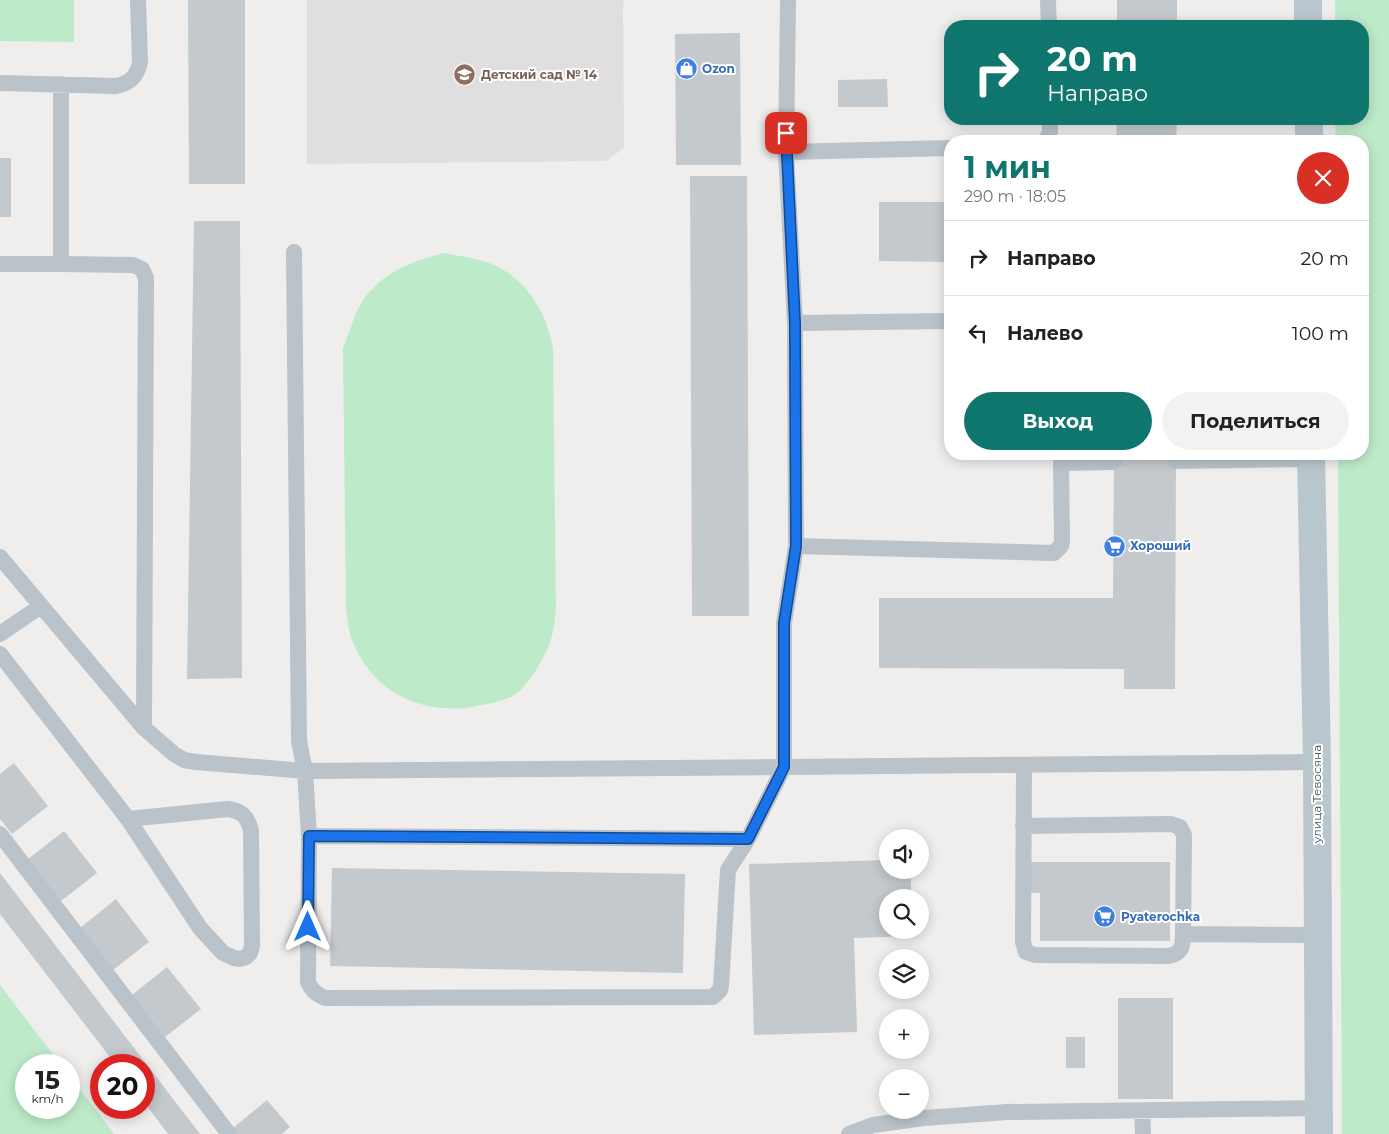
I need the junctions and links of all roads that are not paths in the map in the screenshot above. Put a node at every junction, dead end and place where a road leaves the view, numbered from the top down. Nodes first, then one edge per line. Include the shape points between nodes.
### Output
1 (138, 0) edge
2 (788, 0) edge
3 (1048, 0) edge
4 (1308, 0) edge
5 (1049, 20) edge
6 (1308, 20) edge
7 (0, 83) edge
8 (60, 84) junction
9 (944, 148) edge
10 (786, 152) junction
11 (294, 252) dead end
12 (0, 264) edge
13 (61, 264) junction
14 (944, 322) edge
15 (795, 323) junction
16 (1061, 460) edge
17 (1088, 460) edge
18 (1203, 460) edge
19 (1311, 460) edge
20 (1176, 461) dead end
21 (1114, 462) dead end
22 (796, 546) junction
23 (0, 557) edge
24 (41, 606) junction
25 (0, 634) edge
26 (0, 654) edge
27 (144, 728) junction
28 (1317, 762) junction
29 (1024, 765) junction
30 (784, 767) junction
31 (305, 770) junction
32 (128, 819) junction
33 (1023, 826) junction
34 (0, 834) edge
35 (309, 836) junction
36 (748, 839) junction
37 (1183, 934) junction
38 (1317, 936) junction
39 (1142, 1111) junction
40 (1319, 1121) edge
41 (228, 1134) edge
42 (849, 1134) edge
43 (1143, 1134) edge

1 - 8 lane via 140,62 133,80 116,86
2 - 10 lane
3 - 5 lane
4 - 6 main road
7 - 8 lane
8 - 13 lane
9 - 10 lane
10 - 15 lane
11 - 31 lane via 299,741
12 - 13 lane
13 - 27 lane via 133,265 142,269 146,278
14 - 15 lane
15 - 22 lane
16 - 22 lane via 1062,541 1054,553
17 - 21 lane
18 - 20 lane
19 - 28 main road, улица Тевосяна
22 - 30 lane via 784,623
23 - 24 lane
24 - 25 lane
24 - 27 lane
26 - 32 lane
27 - 31 lane via 184,760
28 - 29 lane
28 - 38 main road, улица Тевосяна
29 - 30 lane
29 - 33 lane
30 - 31 lane
30 - 36 lane
31 - 35 lane
32 - 32 lane via 200,928 223,953 234,958 246,957 252,946 251,831 244,815 228,809
33 - 37 lane via 1171,824 1180,827 1184,834
33 - 37 lane via 1022,942 1026,952 1172,956 1182,948
34 - 41 lane
35 - 36 lane
35 - 36 lane via 308,982 311,990 325,998 714,997 721,986 728,870
37 - 38 lane
38 - 40 main road, улица Тевосяна
39 - 40 lane via 1199,1109
39 - 42 lane via 1007,1112 873,1125
39 - 43 lane

